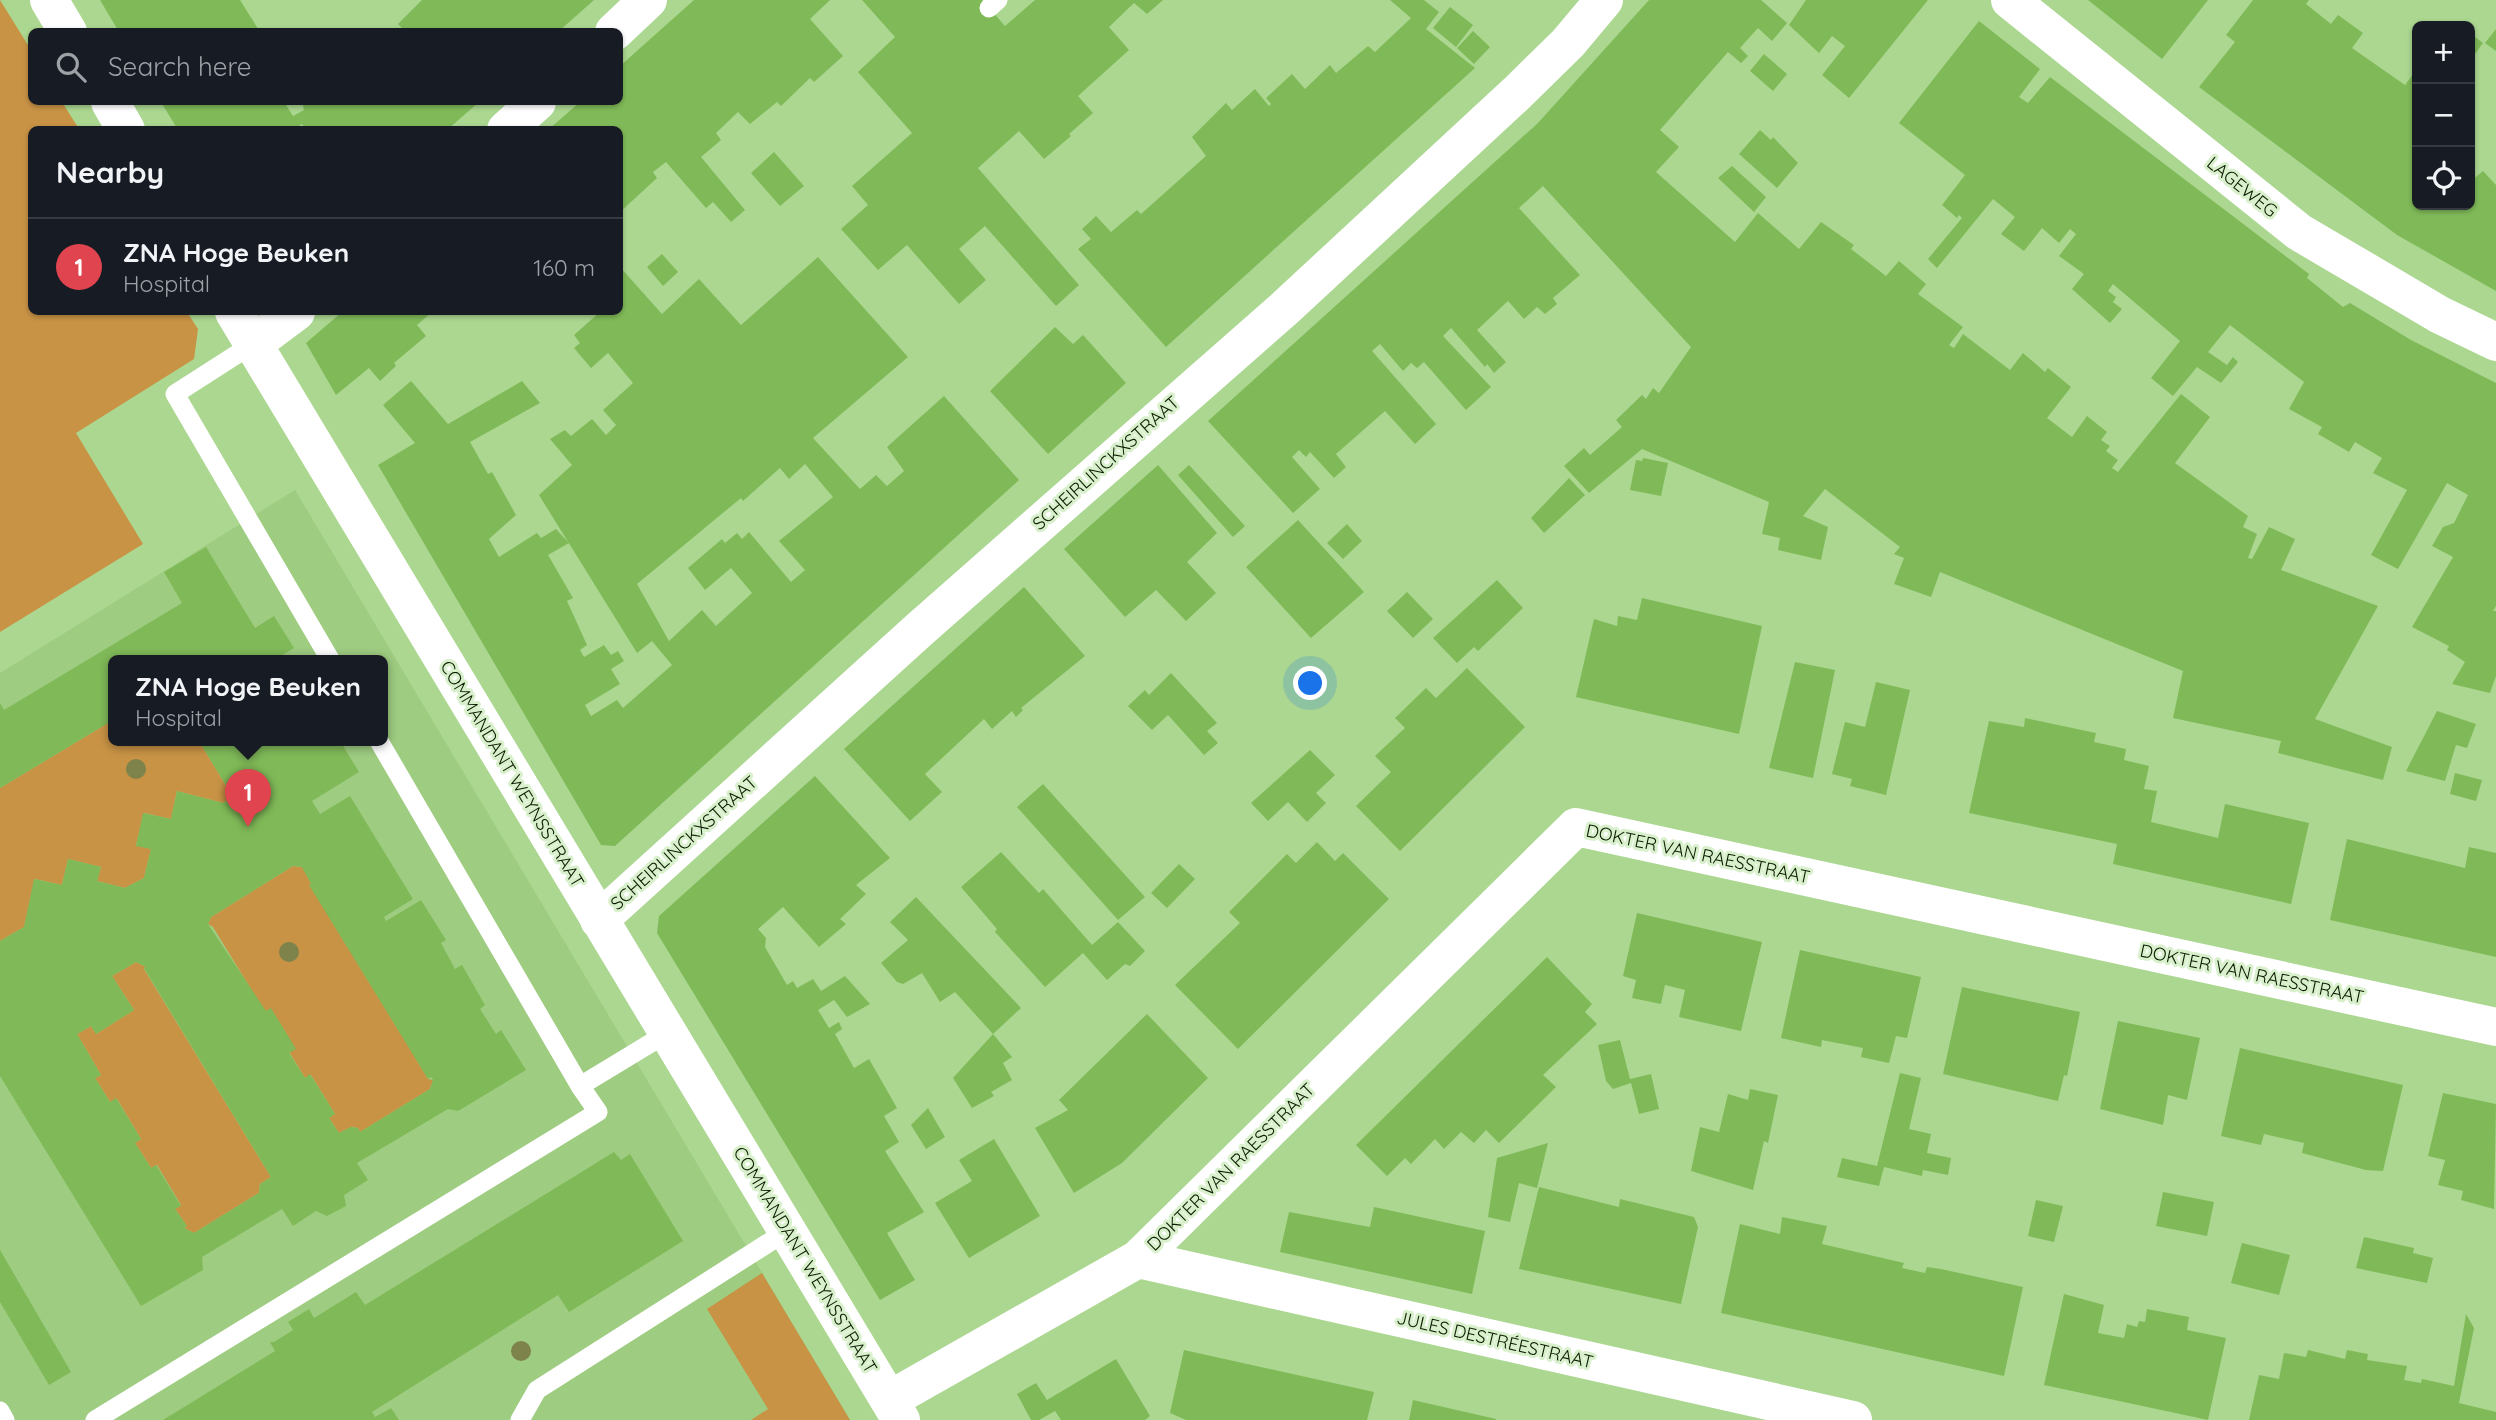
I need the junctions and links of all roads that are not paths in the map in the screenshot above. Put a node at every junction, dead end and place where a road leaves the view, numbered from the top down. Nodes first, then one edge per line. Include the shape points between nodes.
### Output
1 (49, 0) edge
2 (648, 0) edge
3 (1604, 0) edge
4 (2010, 0) edge
5 (66, 28) edge
6 (618, 28) edge
7 (112, 105) edge
8 (534, 105) edge
9 (124, 126) edge
10 (510, 126) edge
11 (236, 315) edge
12 (292, 315) edge
13 (2496, 342) edge
14 (254, 344) junction
15 (327, 655) edge
16 (382, 746) edge
17 (599, 920) junction
18 (2496, 1027) edge
19 (669, 1032) junction
20 (580, 1086) junction
21 (787, 1231) junction
22 (1138, 1259) junction
23 (895, 1410) edge
24 (0, 1411) edge
25 (5, 1420) edge
26 (96, 1420) edge
27 (520, 1420) edge
28 (1853, 1420) edge

1 - 5 street
2 - 6 street
3 - 17 street, SCHEIRLINCKXSTRAAT via 1517,93 1284,308
4 - 13 street, LAGEWEG via 2299,232 2440,315
7 - 9 street
8 - 10 street
11 - 14 street, COMMANDANT WEYNSSTRAAT
12 - 14 street
14 - 15 lane via 175,394
14 - 17 street, COMMANDANT WEYNSSTRAAT
16 - 20 lane
17 - 19 street, COMMANDANT WEYNSSTRAAT
18 - 22 street, DOKTER VAN RAESSTRAAT via 1576,827
19 - 20 lane
19 - 21 street, COMMANDANT WEYNSSTRAAT
20 - 26 lane via 598,1112
21 - 23 street, COMMANDANT WEYNSSTRAAT
21 - 27 lane via 537,1390
22 - 23 street, DOKTER VAN RAESSTRAAT
22 - 28 street, JULES DESTRÉESTRAAT
24 - 25 lane

